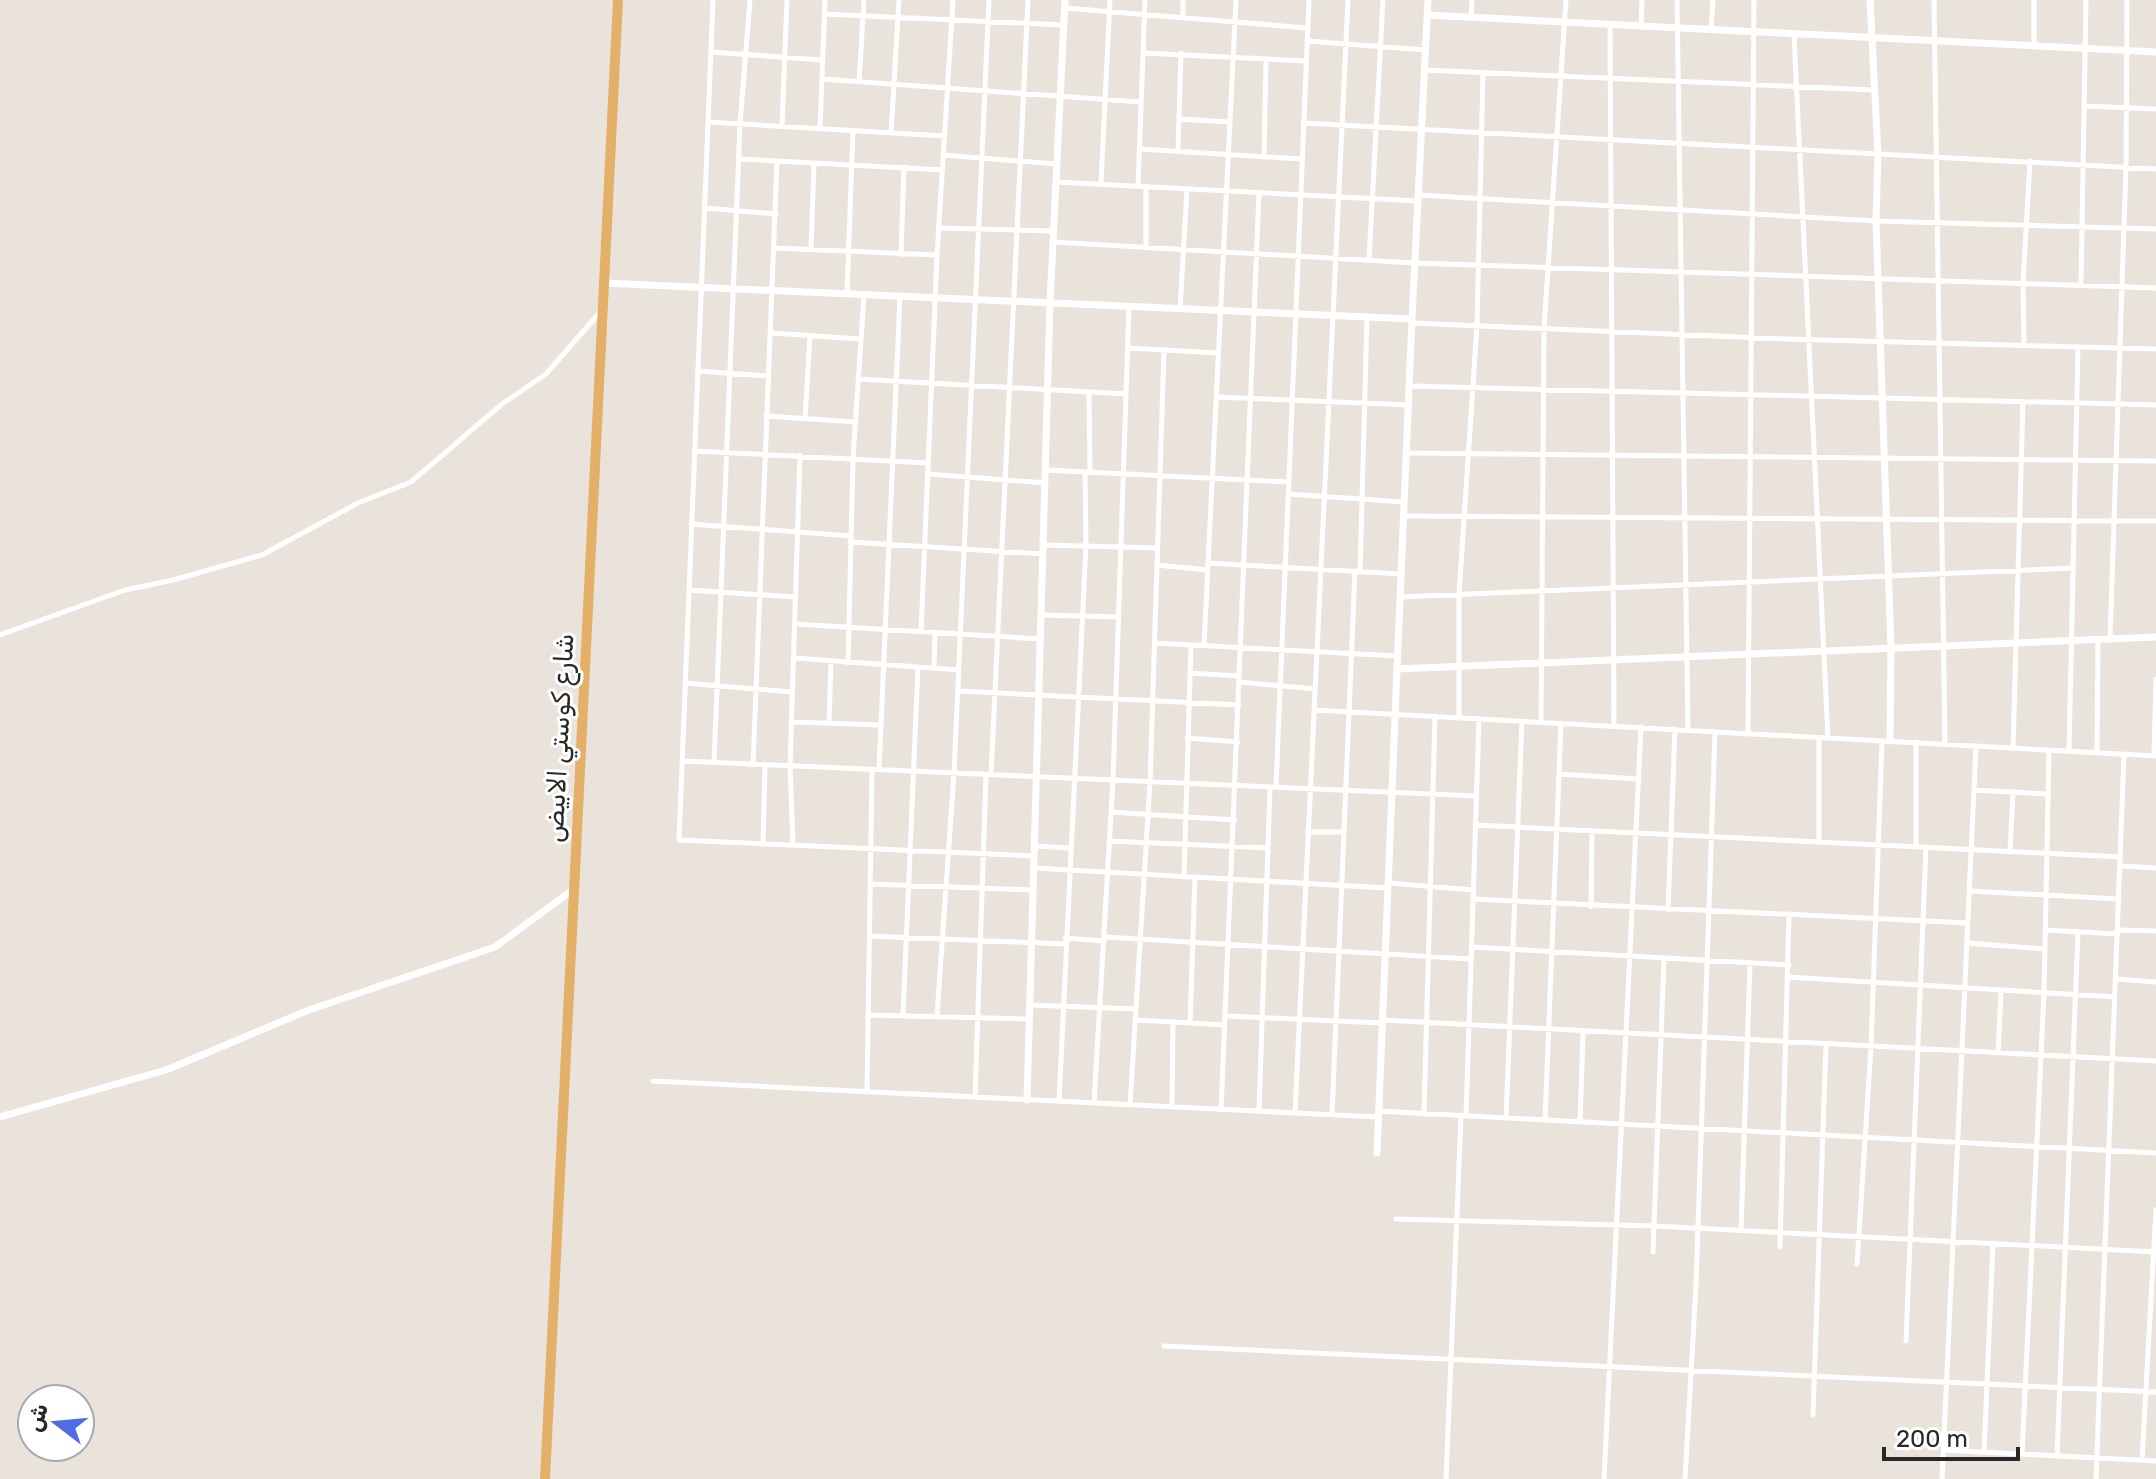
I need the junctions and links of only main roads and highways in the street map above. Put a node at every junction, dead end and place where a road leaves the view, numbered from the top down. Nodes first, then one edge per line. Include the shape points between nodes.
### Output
1 (618, 0) edge
2 (545, 1479) edge

1 - 2 highway, شارع كوستي الابيض

